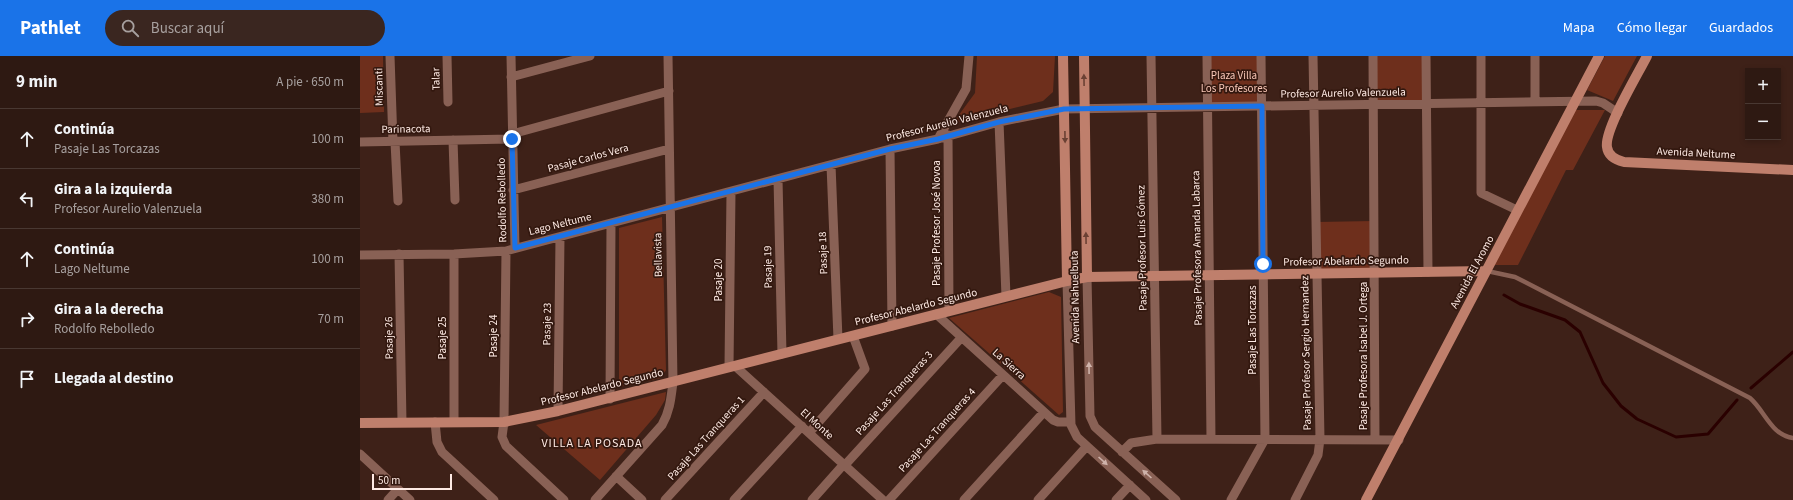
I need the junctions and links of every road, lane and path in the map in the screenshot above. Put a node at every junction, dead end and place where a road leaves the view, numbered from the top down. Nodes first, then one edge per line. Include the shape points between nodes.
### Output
1 (390, 56) edge
2 (447, 56) edge
3 (511, 56) edge
4 (590, 56) edge
5 (668, 56) edge
6 (969, 56) edge
7 (1063, 56) edge
8 (1084, 56) edge
9 (1151, 56) edge
10 (1207, 56) edge
11 (1261, 56) edge
12 (1314, 56) edge
13 (1373, 56) edge
14 (1426, 56) edge
15 (1481, 56) edge
16 (1535, 56) edge
17 (1599, 56) edge
18 (1647, 56) edge
19 (565, 59) edge
20 (511, 77) junction
21 (669, 92) junction
22 (448, 102) dead end
23 (1535, 102) junction
24 (1574, 102) junction
25 (1481, 103) junction
26 (1374, 104) junction
27 (1428, 104) junction
28 (1314, 105) junction
29 (1208, 106) junction
30 (1262, 106) junction
31 (1151, 107) junction
32 (1084, 108) junction
33 (1064, 109) junction
34 (1618, 113) junction
35 (999, 122) junction
36 (948, 135) junction
37 (512, 136) junction
38 (938, 139) junction
39 (453, 140) junction
40 (360, 142) edge
41 (394, 142) junction
42 (669, 149) junction
43 (890, 149) junction
44 (831, 165) junction
45 (1793, 170) edge
46 (778, 179) junction
47 (513, 190) junction
48 (731, 192) junction
49 (455, 200) dead end
50 (398, 201) dead end
51 (669, 208) junction
52 (1518, 210) junction
53 (611, 224) junction
54 (560, 237) junction
55 (510, 250) junction
56 (399, 254) junction
57 (454, 254) junction
58 (360, 255) edge
59 (1486, 271) junction
60 (1428, 272) junction
61 (1374, 273) junction
62 (1317, 274) junction
63 (1209, 275) junction
64 (1263, 275) junction
65 (1087, 277) junction
66 (1154, 277) junction
67 (1067, 281) junction
68 (1006, 296) junction
69 (949, 311) junction
70 (936, 314) junction
71 (892, 326) junction
72 (853, 336) junction
73 (962, 338) junction
74 (838, 339) junction
75 (782, 354) junction
76 (732, 366) junction
77 (1003, 375) junction
78 (673, 382) junction
79 (764, 392) junction
80 (610, 398) junction
81 (558, 411) junction
82 (1044, 412) junction
83 (402, 422) junction
84 (435, 422) junction
85 (454, 422) junction
86 (504, 422) junction
87 (1070, 422) junction
88 (360, 423) edge
89 (802, 426) junction
90 (809, 433) junction
91 (1793, 438) edge
92 (1156, 439) junction
93 (1211, 439) junction
94 (1264, 439) junction
95 (1320, 439) junction
96 (1375, 439) junction
97 (1399, 440) junction
98 (1087, 446) junction
99 (1122, 452) junction
100 (360, 454) edge
101 (845, 465) junction
102 (616, 476) junction
103 (1130, 485) junction
104 (398, 489) junction
105 (388, 500) edge
106 (410, 500) edge
107 (494, 500) edge
108 (564, 500) edge
109 (595, 500) edge
110 (642, 500) edge
111 (665, 500) edge
112 (734, 500) edge
113 (812, 500) edge
114 (883, 500) edge
115 (889, 500) edge
116 (964, 500) edge
117 (1038, 500) edge
118 (1116, 500) edge
119 (1146, 500) edge
120 (1176, 500) edge
121 (1232, 500) edge
122 (1295, 500) edge
123 (1366, 500) edge

1 - 41 street, Miscanti
2 - 22 street, Talar
3 - 20 street, Rodolfo Rebolledo
4 - 19 street
5 - 21 street, Bellavista
6 - 38 street via 966,89
7 - 33 street, Avenida Nahuelbuta
32 -> 8 street, Avenida Nahuelbuta
9 - 31 street, Pasaje Profesor Luis Gómez
10 - 29 street, Pasaje Profesora Amanda Labarca
11 - 30 street, Pasaje Las Torcazas
12 - 28 street, Pasaje Profesor Sergio Hernandez
13 - 26 street, Pasaje Profesora Isabel J. Ortega
14 - 27 street
15 - 25 street
16 - 23 street
17 - 24 street, Avenida El Aromo
18 - 34 street
19 - 20 street
20 - 37 street, Rodolfo Rebolledo
21 - 37 street, Parinacota
21 - 42 street, Bellavista
23 - 24 street, Profesor Aurelio Valenzuela
23 - 25 street, Profesor Aurelio Valenzuela
24 - 34 street, Profesor Aurelio Valenzuela via 1596,101
24 - 52 street, Avenida El Aromo
25 - 27 street, Profesor Aurelio Valenzuela
25 - 52 street via 1481,193
26 - 27 street, Profesor Aurelio Valenzuela
26 - 28 street, Profesor Aurelio Valenzuela
26 - 61 street, Pasaje Profesora Isabel J. Ortega
27 - 60 street
28 - 30 street, Profesor Aurelio Valenzuela
28 - 62 street, Pasaje Profesor Sergio Hernandez
29 - 30 street, Profesor Aurelio Valenzuela
29 - 31 street, Profesor Aurelio Valenzuela
29 - 63 street, Pasaje Profesora Amanda Labarca
30 - 64 street, Pasaje Las Torcazas
31 - 32 street, Profesor Aurelio Valenzuela
31 - 66 street, Pasaje Profesor Luis Gómez
32 - 33 street, Profesor Aurelio Valenzuela
65 -> 32 street, Avenida Nahuelbuta
33 - 35 street, Profesor Aurelio Valenzuela
33 -> 67 street, Avenida Nahuelbuta
34 - 45 street, Avenida Neltume via 1609,131 1607,146 1608,152 1617,160
35 - 36 street, Profesor Aurelio Valenzuela
35 - 68 street
36 - 38 street, Profesor Aurelio Valenzuela
36 - 69 street, Pasaje Profesor José Novoa
37 - 39 street, Parinacota
37 - 47 street, Rodolfo Rebolledo
38 - 43 street, Profesor Aurelio Valenzuela
39 - 41 street, Parinacota
39 - 49 street
40 - 41 street, Parinacota
41 - 50 street, Miscanti
42 - 47 street, Pasaje Carlos Vera
42 - 51 street, Bellavista
43 - 44 street, Profesor Aurelio Valenzuela
43 - 71 street
44 - 46 street, Profesor Aurelio Valenzuela
44 - 74 street, Pasaje 18
46 - 48 street, Profesor Aurelio Valenzuela
46 - 75 street, Pasaje 19
47 - 55 street, Rodolfo Rebolledo
48 - 51 street, Profesor Aurelio Valenzuela
48 - 76 street, Pasaje 20
51 - 53 street, Lago Neltume
51 - 78 street, Bellavista
52 - 59 street, Avenida El Aromo
53 - 54 street, Lago Neltume
53 - 80 street
54 - 55 street, Lago Neltume
54 - 81 street, Pasaje 23
55 - 57 street, Lago Neltume
55 - 86 street, Pasaje 24
56 - 57 street, Lago Neltume
56 - 58 street, Lago Neltume
56 - 83 street, Pasaje 26
57 - 85 street, Pasaje 25
59 - 60 street, Profesor Abelardo Segundo
59 - 91 lane via 1523,281 1750,398 1759,405 1778,432
59 - 97 street, Avenida El Aromo
60 - 61 street, Profesor Abelardo Segundo
61 - 62 street, Profesor Abelardo Segundo
61 - 96 street, Pasaje Profesora Isabel J. Ortega
62 - 64 street, Profesor Abelardo Segundo
62 - 95 street, Pasaje Profesor Sergio Hernandez
63 - 64 street, Profesor Abelardo Segundo
63 - 66 street, Profesor Abelardo Segundo
63 - 93 street, Pasaje Profesora Amanda Labarca
64 - 94 street, Pasaje Las Torcazas
65 - 66 street, Profesor Abelardo Segundo
65 - 67 street, Profesor Abelardo Segundo
99 -> 65 street, Avenida Nahuelbuta via 1095,427 1090,416
66 - 92 street, Pasaje Profesor Luis Gómez
67 - 68 street, Profesor Abelardo Segundo
67 - 87 street, Avenida Nahuelbuta
68 - 69 street, Profesor Abelardo Segundo
69 - 70 street, Profesor Abelardo Segundo
70 - 71 street, Profesor Abelardo Segundo
70 - 73 street, La Sierra
71 - 72 street, Profesor Abelardo Segundo
72 - 74 street, Profesor Abelardo Segundo
72 - 90 street via 866,369
73 - 77 street, La Sierra
73 - 101 street, Pasaje Las Tranqueras 3
74 - 75 street, Profesor Abelardo Segundo
75 - 76 street, Profesor Abelardo Segundo
76 - 78 street, Profesor Abelardo Segundo
76 - 79 street, El Monte
77 - 82 street, La Sierra
77 - 115 street, Pasaje Las Tranqueras 4
78 - 80 street, Profesor Abelardo Segundo
78 - 102 street, Bellavista via 671,404 664,421
79 - 89 street, El Monte
79 - 111 street, Pasaje Las Tranqueras 1
80 - 81 street, Profesor Abelardo Segundo
81 - 86 street, Profesor Abelardo Segundo
82 - 87 street, La Sierra via 1058,422
82 - 116 street
83 - 84 street, Profesor Abelardo Segundo
83 - 88 street, Profesor Abelardo Segundo
84 - 85 street, Profesor Abelardo Segundo
84 - 107 street via 437,442 442,452
85 - 86 street, Profesor Abelardo Segundo
86 - 108 street, Pasaje 24 via 502,437 506,446
87 - 98 street, Avenida Nahuelbuta via 1077,437
89 - 90 street, El Monte
89 - 112 street
90 - 101 street, El Monte
92 - 93 street
92 - 99 street via 1131,443
93 - 94 street
94 - 95 street
94 - 121 street, Pasaje Las Torcazas
95 - 96 street
95 - 122 street, Pasaje Profesor Sergio Hernandez via 1318,455
96 - 97 street
97 - 123 street, Avenida El Aromo
98 -> 103 street, Avenida Nahuelbuta
98 - 117 street
120 -> 99 street, Avenida Nahuelbuta
100 - 104 street
101 - 113 street, Pasaje Las Tranqueras 3
101 - 114 street, El Monte
102 - 109 street, Bellavista
102 - 110 street
103 - 118 street
103 - 119 street, Avenida Nahuelbuta
104 - 105 street
104 - 106 street

